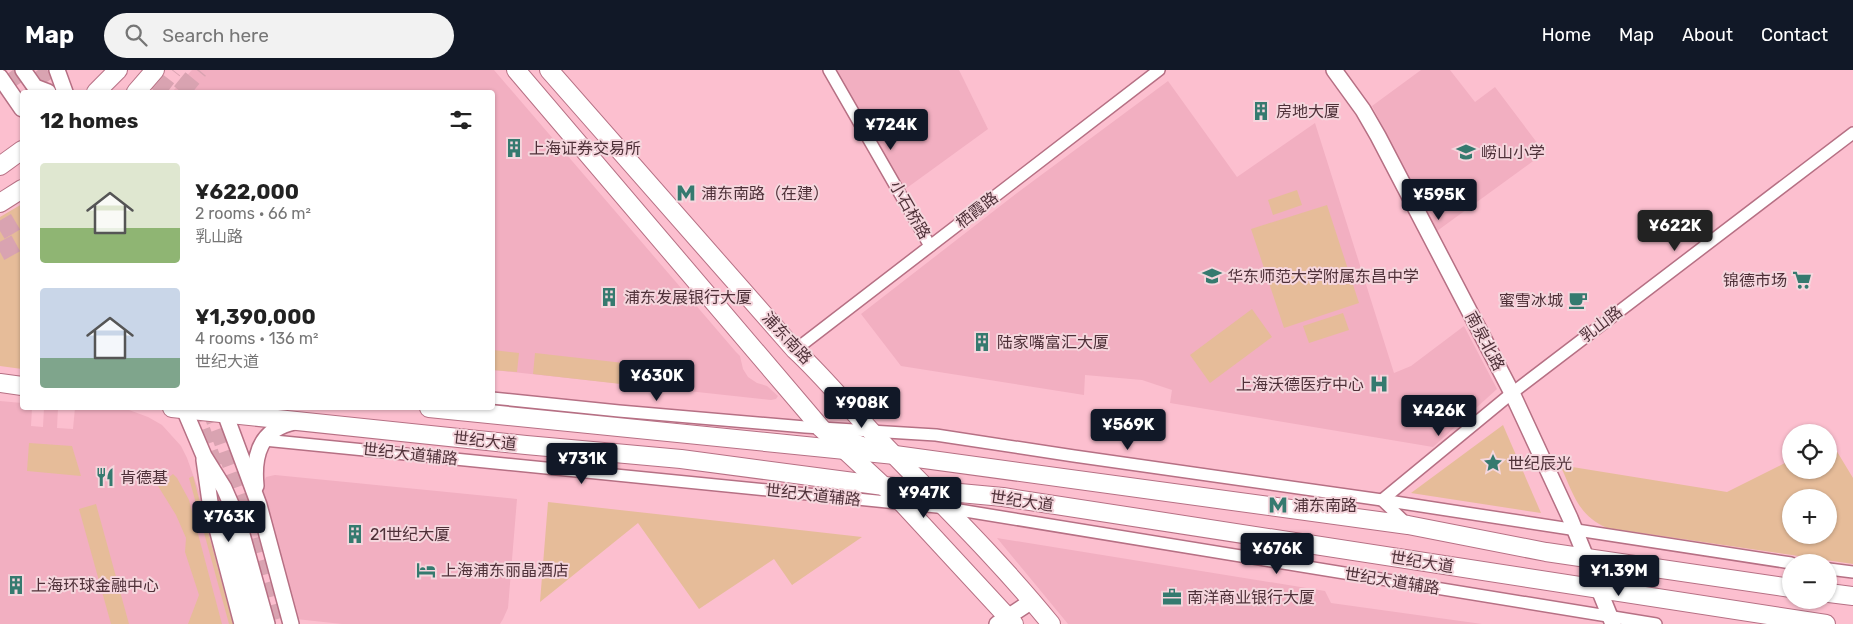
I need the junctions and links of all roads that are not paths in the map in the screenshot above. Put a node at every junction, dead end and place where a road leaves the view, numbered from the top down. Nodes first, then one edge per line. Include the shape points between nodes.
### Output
1 (23, 70) edge
2 (57, 70) edge
3 (118, 70) edge
4 (155, 70) edge
5 (516, 70) edge
6 (548, 70) edge
7 (829, 70) edge
8 (1159, 70) edge
9 (1334, 70) edge
10 (0, 77) edge
11 (44, 90) edge
12 (64, 90) edge
13 (98, 90) edge
14 (138, 90) edge
15 (20, 106) edge
16 (1853, 133) edge
17 (20, 151) edge
18 (0, 166) edge
19 (20, 190) edge
20 (0, 202) edge
21 (930, 246) junction
22 (795, 350) junction
23 (0, 383) edge
24 (20, 386) edge
25 (1512, 393) junction
26 (495, 398) edge
27 (182, 410) edge
28 (224, 410) edge
29 (448, 410) edge
30 (299, 421) junction
31 (820, 428) junction
32 (871, 431) junction
33 (264, 440) junction
34 (845, 451) junction
35 (895, 455) junction
36 (204, 456) junction
37 (884, 486) junction
38 (929, 490) junction
39 (1382, 500) junction
40 (903, 504) junction
41 (259, 505) junction
42 (947, 508) junction
43 (1408, 525) junction
44 (229, 526) tunnel mouth
45 (1575, 531) junction
46 (1587, 558) junction
47 (1782, 562) edge
48 (1837, 570) edge
49 (1853, 572) edge
50 (1782, 587) edge
51 (1599, 589) junction
52 (1837, 594) edge
53 (1853, 596) edge
54 (1032, 601) junction
55 (1612, 620) edge
56 (1006, 622) edge
57 (242, 624) edge
58 (256, 624) edge
59 (267, 624) edge
60 (291, 624) edge
61 (1050, 624) edge
62 (1656, 624) edge
63 (1826, 624) edge

1 - 11 main road via 35,86
2 - 12 main road
3 - 13 main road
4 - 14 main road
5 - 31 main road, 浦东南路
6 - 22 main road, 浦东南路
7 - 21 street, 小石桥路
8 - 21 street, 栖霞路
9 - 25 main road, 南泉北路 via 1378,136
10 - 15 main road
16 - 25 street, 乳山路
17 - 18 main road
19 - 20 main road
21 - 22 street, 栖霞路
22 - 32 main road, 浦东南路
23 - 24 main road
25 - 39 street, 乳山路
25 - 45 main road, 南泉北路
26 - 31 street
27 - 36 main road
28 - 30 main road, 世纪大道
28 - 41 main road
29 - 34 main road, 世纪大道
30 - 33 main road via 273,430
30 - 37 main road, 世纪大道 via 681,459
31 - 32 street
31 - 34 main road, 浦东南路
31 - 35 street
32 - 35 main road, 浦东南路
32 - 39 street via 936,435
33 - 40 street, 世纪大道辅路
33 - 41 main road via 256,460
34 - 35 main road, 世纪大道
34 - 37 main road, 浦东南路
35 - 38 main road, 浦东南路
35 - 43 main road, 世纪大道
36 - 57 main road via 210,502
36 - 59 main road via 224,488 238,520
37 - 38 main road, 世纪大道
37 - 40 main road, 浦东南路
38 - 42 main road, 浦东南路
38 - 51 main road, 世纪大道 via 1003,497
39 - 43 street
39 - 45 street
40 - 42 street, 世纪大道辅路
40 - 56 main road, 浦东南路
41 - 60 main road
42 - 54 main road, 浦东南路
42 - 55 street, 世纪大道辅路
43 - 46 main road, 世纪大道
44 - 58 main road
45 - 46 main road, 南泉北路
45 - 47 street
46 - 50 main road, 世纪大道
46 - 51 main road, 南泉北路
48 - 49 street
51 - 55 main road, 南泉北路
51 - 63 main road, 世纪大道
52 - 53 main road
54 - 56 main road
54 - 61 main road, 浦东南路
55 - 62 street, 世纪大道辅路

